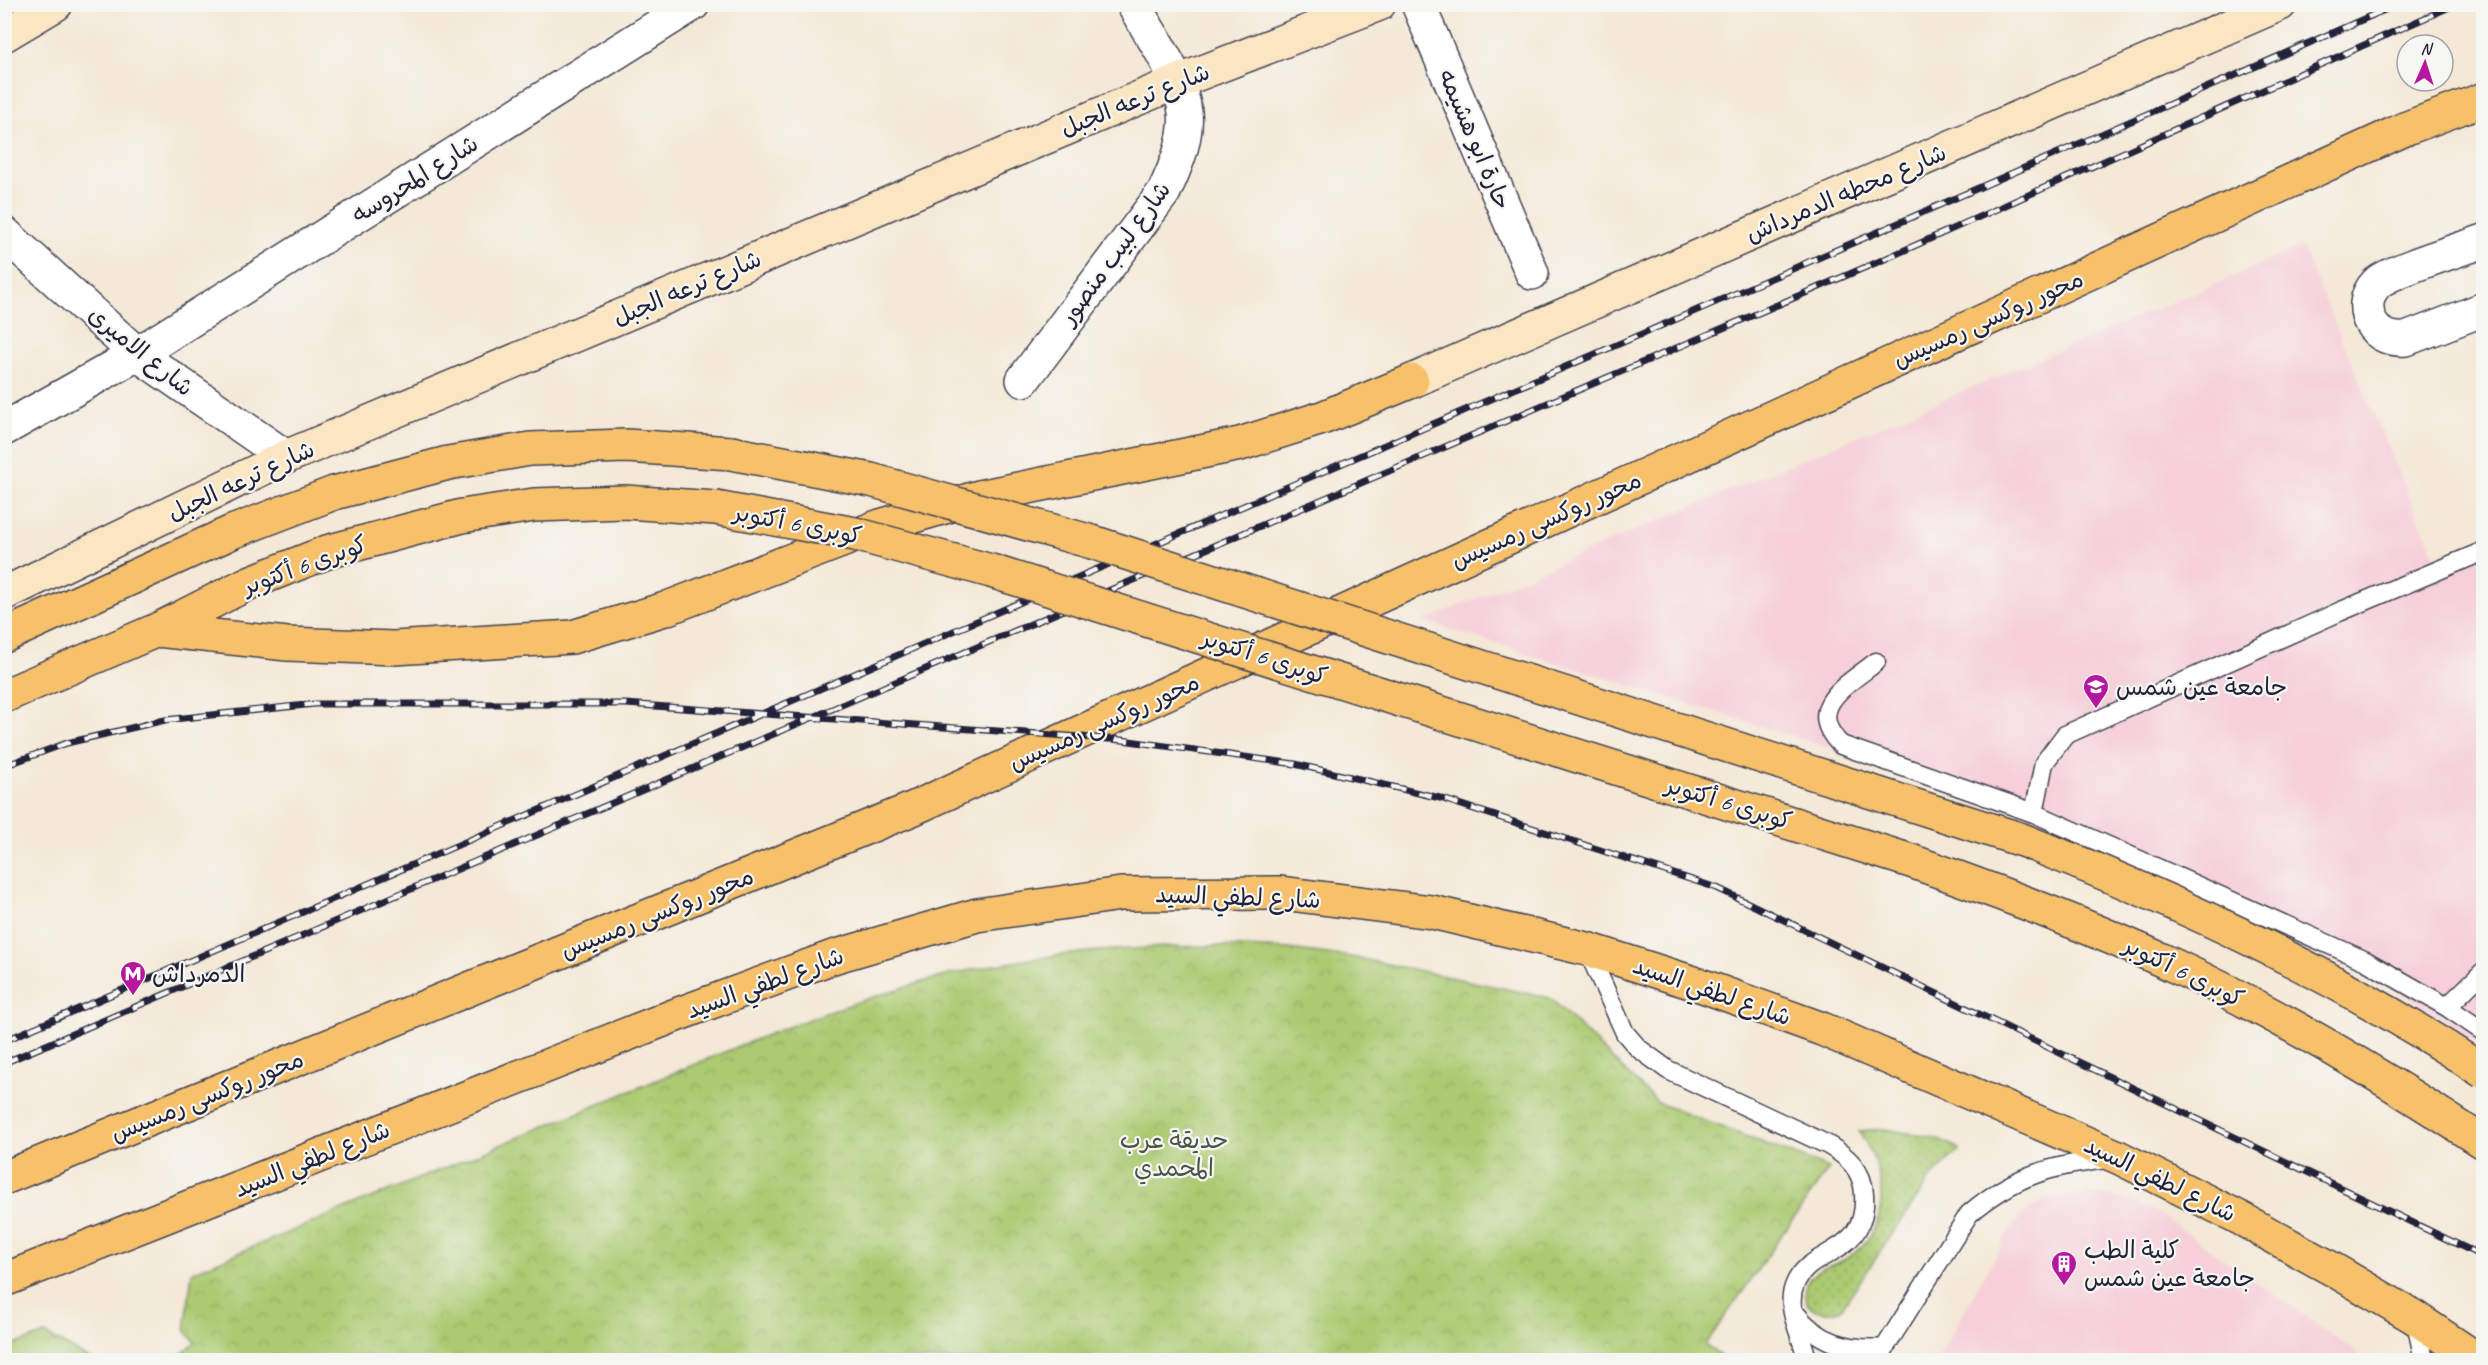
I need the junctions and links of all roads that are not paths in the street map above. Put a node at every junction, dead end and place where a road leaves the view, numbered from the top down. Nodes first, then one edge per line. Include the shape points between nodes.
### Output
1 (56, 4) edge
2 (693, 4) edge
3 (1133, 4) edge
4 (1418, 4) edge
5 (2280, 4) edge
6 (1371, 6) edge
7 (4, 34) edge
8 (1177, 82) junction
9 (2484, 99) edge
10 (4, 232) edge
11 (2484, 241) edge
12 (1532, 273) dead end
13 (2484, 309) edge
14 (137, 354) junction
15 (1023, 380) dead end
16 (4, 429) edge
17 (286, 457) junction
18 (2484, 551) edge
19 (4, 594) edge
20 (157, 630) junction
21 (4, 636) edge
22 (1876, 662) dead end
23 (4, 696) edge
24 (2034, 813) junction
25 (1587, 949) junction
26 (2484, 971) edge
27 (2447, 1007) junction
28 (2484, 1032) edge
29 (2484, 1072) edge
30 (2484, 1143) edge
31 (2118, 1157) junction
32 (4, 1179) edge
33 (4, 1280) edge
34 (1792, 1310) junction
35 (2414, 1317) junction
36 (1881, 1354) edge
37 (1807, 1360) edge
38 (2424, 1360) edge
39 (2478, 1360) edge

1 - 7 main road
2 - 14 street, شارع المحروسه
3 - 8 street, شارع لبيب منصور
4 - 12 street, حارة ابو هشيمه
5 - 20 main road, شارع محطه الدمرداش, bridge via 1412,381 1323,418 1240,444 990,495 880,525 665,609 572,637 394,648 287,644
6 - 8 main road, شارع ترعه الجبل
8 - 15 street, شارع لبيب منصور via 1185,113 1176,166 1164,192
8 - 17 main road, شارع ترعه الجبل
9 - 32 main road, محور روكسى رمسيس via 2407,128 912,809
10 - 14 street, شارع الاميرى
11 - 13 street via 2381,279 2368,295 2367,305 2371,324 2396,340
14 - 16 street, شارع المحروسه
14 - 17 street, شارع الاميرى
17 - 19 main road, شارع ترعه الجبل
18 - 24 lane via 2065,735 2044,763
20 - 23 main road, كوبرى 6 أكتوبر
20 - 30 main road, كوبرى 6 أكتوبر, bridge via 249,583 327,552 462,516 534,505 625,502 716,508 855,534 1074,596 1911,861 2001,893 2178,967 2263,1010 2347,1057
21 - 29 main road, bridge via 232,532 333,493 448,463 530,448 627,446 731,453 801,465 940,498 1092,542 2022,840 2114,876 2292,959 2378,1006
22 - 24 lane via 1833,696 1828,705 1827,727 1832,737 1841,745
24 - 27 lane via 2366,961
25 - 31 main road, شارع لطفي السيد via 1822,1029
25 - 33 main road, شارع لطفي السيد via 1432,912 1281,893 1121,894 977,915 833,957 676,1015
25 - 34 lane via 1625,1033 1653,1060 1828,1144 1843,1154 1860,1176 1865,1206 1861,1223 1839,1249 1802,1273 1795,1284
26 - 27 lane
27 - 28 lane
31 - 35 main road, شارع لطفي السيد via 2238,1217
31 - 36 lane via 2038,1171 1990,1196 1969,1214
34 - 36 lane via 1823,1339
34 - 37 lane
35 - 38 lane
35 - 39 main road, شارع لطفي السيد

